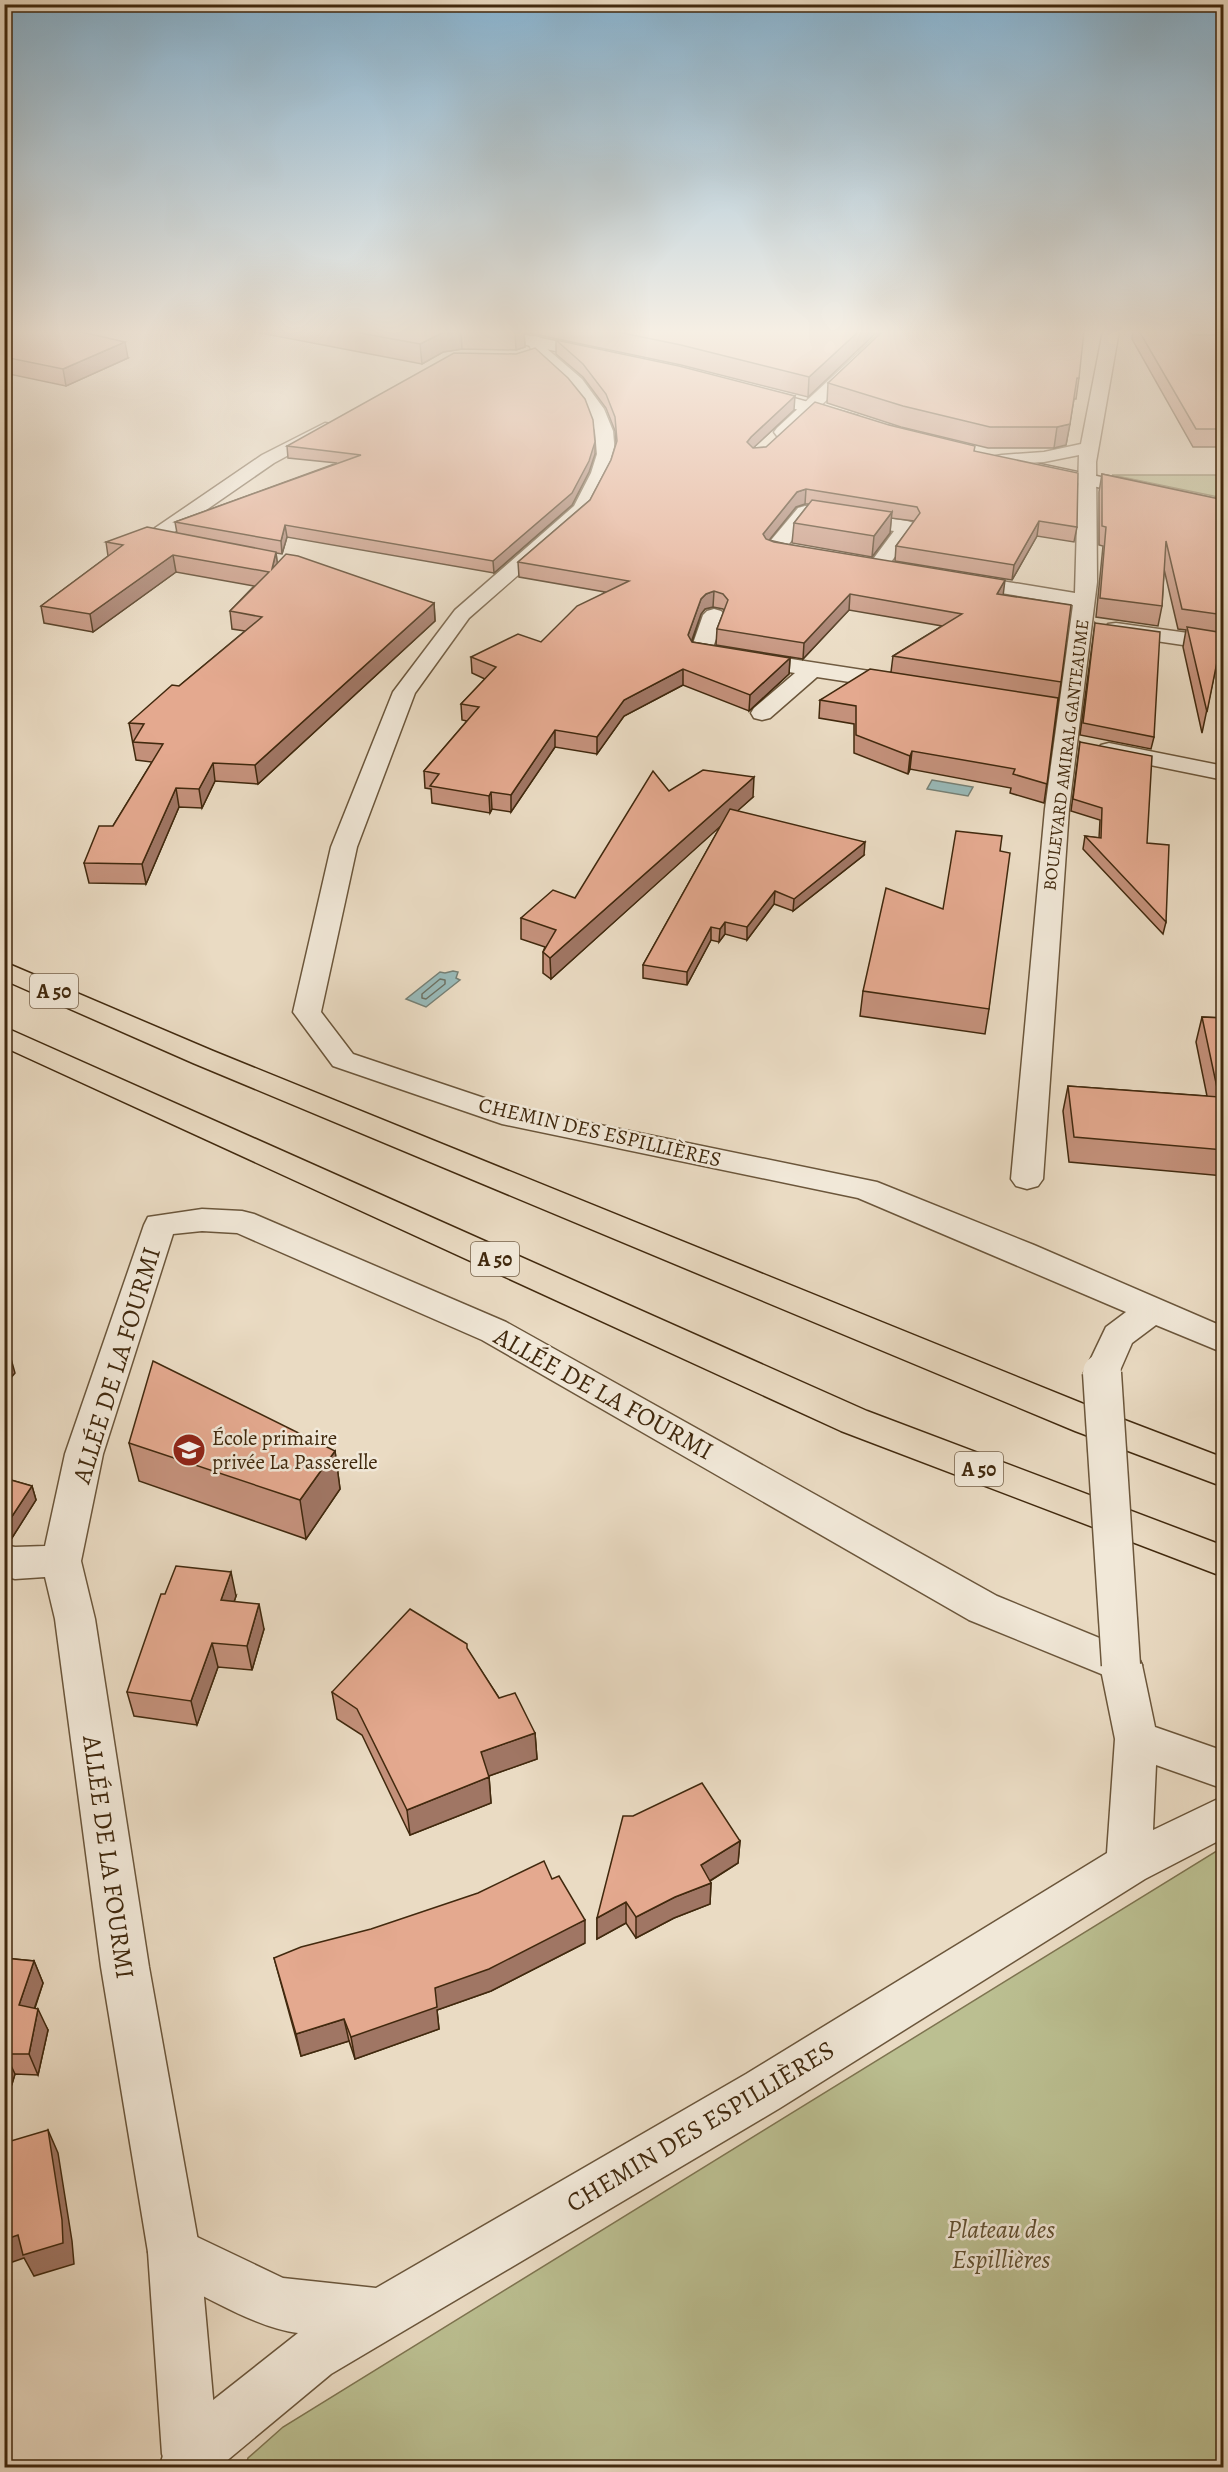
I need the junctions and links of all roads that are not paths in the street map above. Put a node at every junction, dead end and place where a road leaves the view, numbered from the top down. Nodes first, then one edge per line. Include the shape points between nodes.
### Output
1 (292, 446) edge
2 (605, 446) edge
3 (1090, 448) joint
4 (981, 454) edge
5 (1002, 460) junction
6 (1086, 480) junction
7 (1224, 509) edge
8 (215, 550) edge
9 (832, 558) edge
10 (855, 562) edge
11 (878, 566) junction
12 (901, 570) edge
13 (935, 576) edge
14 (1084, 601) junction
15 (714, 615) dead end
16 (1081, 624) junction
17 (1224, 645) edge
18 (813, 669) junction
19 (918, 686) edge
20 (1046, 706) edge
21 (1070, 709) junction
22 (762, 713) dead end
23 (1066, 742) junction
24 (1224, 773) edge
25 (4, 970) edge
26 (4, 1036) edge
27 (1028, 1179) dead end
28 (1151, 1311) junction
29 (1224, 1341) edge
30 (1224, 1473) edge
31 (4, 1560) edge
32 (61, 1562) junction
33 (1224, 1562) edge
34 (1121, 1665) junction
35 (1136, 1739) junction
36 (1224, 1770) edge
37 (1224, 1816) edge
38 (1129, 1864) junction
39 (174, 2252) junction
40 (379, 2315) junction
41 (188, 2461) edge

1 - 8 street via 158,538
2 - 28 street, CHEMIN DES ESPILLIÈRES via 600,473 582,509 462,614 404,692 344,847 307,1012 344,1060 502,1114 866,1189
3 - 5 street via 1054,456
3 - 6 street, BOULEVARD AMIRAL GANTEAUME
4 - 5 street
5 - 6 street
6 - 7 street
6 - 14 street, BOULEVARD AMIRAL GANTEAUME
9 - 11 street via 774,549 805,512 907,527
10 - 11 street
11 - 12 street
13 - 14 street
14 - 16 street, BOULEVARD AMIRAL GANTEAUME
15 - 18 street via 701,652
16 - 17 street
16 - 21 street, BOULEVARD AMIRAL GANTEAUME
18 - 19 street
18 - 22 street
20 - 21 street
21 - 23 street, BOULEVARD AMIRAL GANTEAUME
23 - 24 street
23 - 27 street, BOULEVARD AMIRAL GANTEAUME via 1057,809
25 - 30 highway, A 50 via 203,1057 1088,1421
26 - 33 highway, A 50 via 854,1421
28 - 29 street
28 - 34 street, bridge via 1118,1336 1102,1373
31 - 32 street
32 - 34 street, ALLÉE DE LA FOURMI via 84,1454 160,1225 242,1221 494,1330 983,1608
32 - 39 street, ALLÉE DE LA FOURMI via 75,1619 125,1966
34 - 35 street
35 - 36 street
35 - 38 street
37 - 38 street, CHEMIN DES ESPILLIÈRES
38 - 40 street, CHEMIN DES ESPILLIÈRES via 763,2091
39 - 40 street via 279,2304
39 - 41 street, ALLÉE DE LA FOURMI
40 - 41 street, CHEMIN DES ESPILLIÈRES via 312,2355

